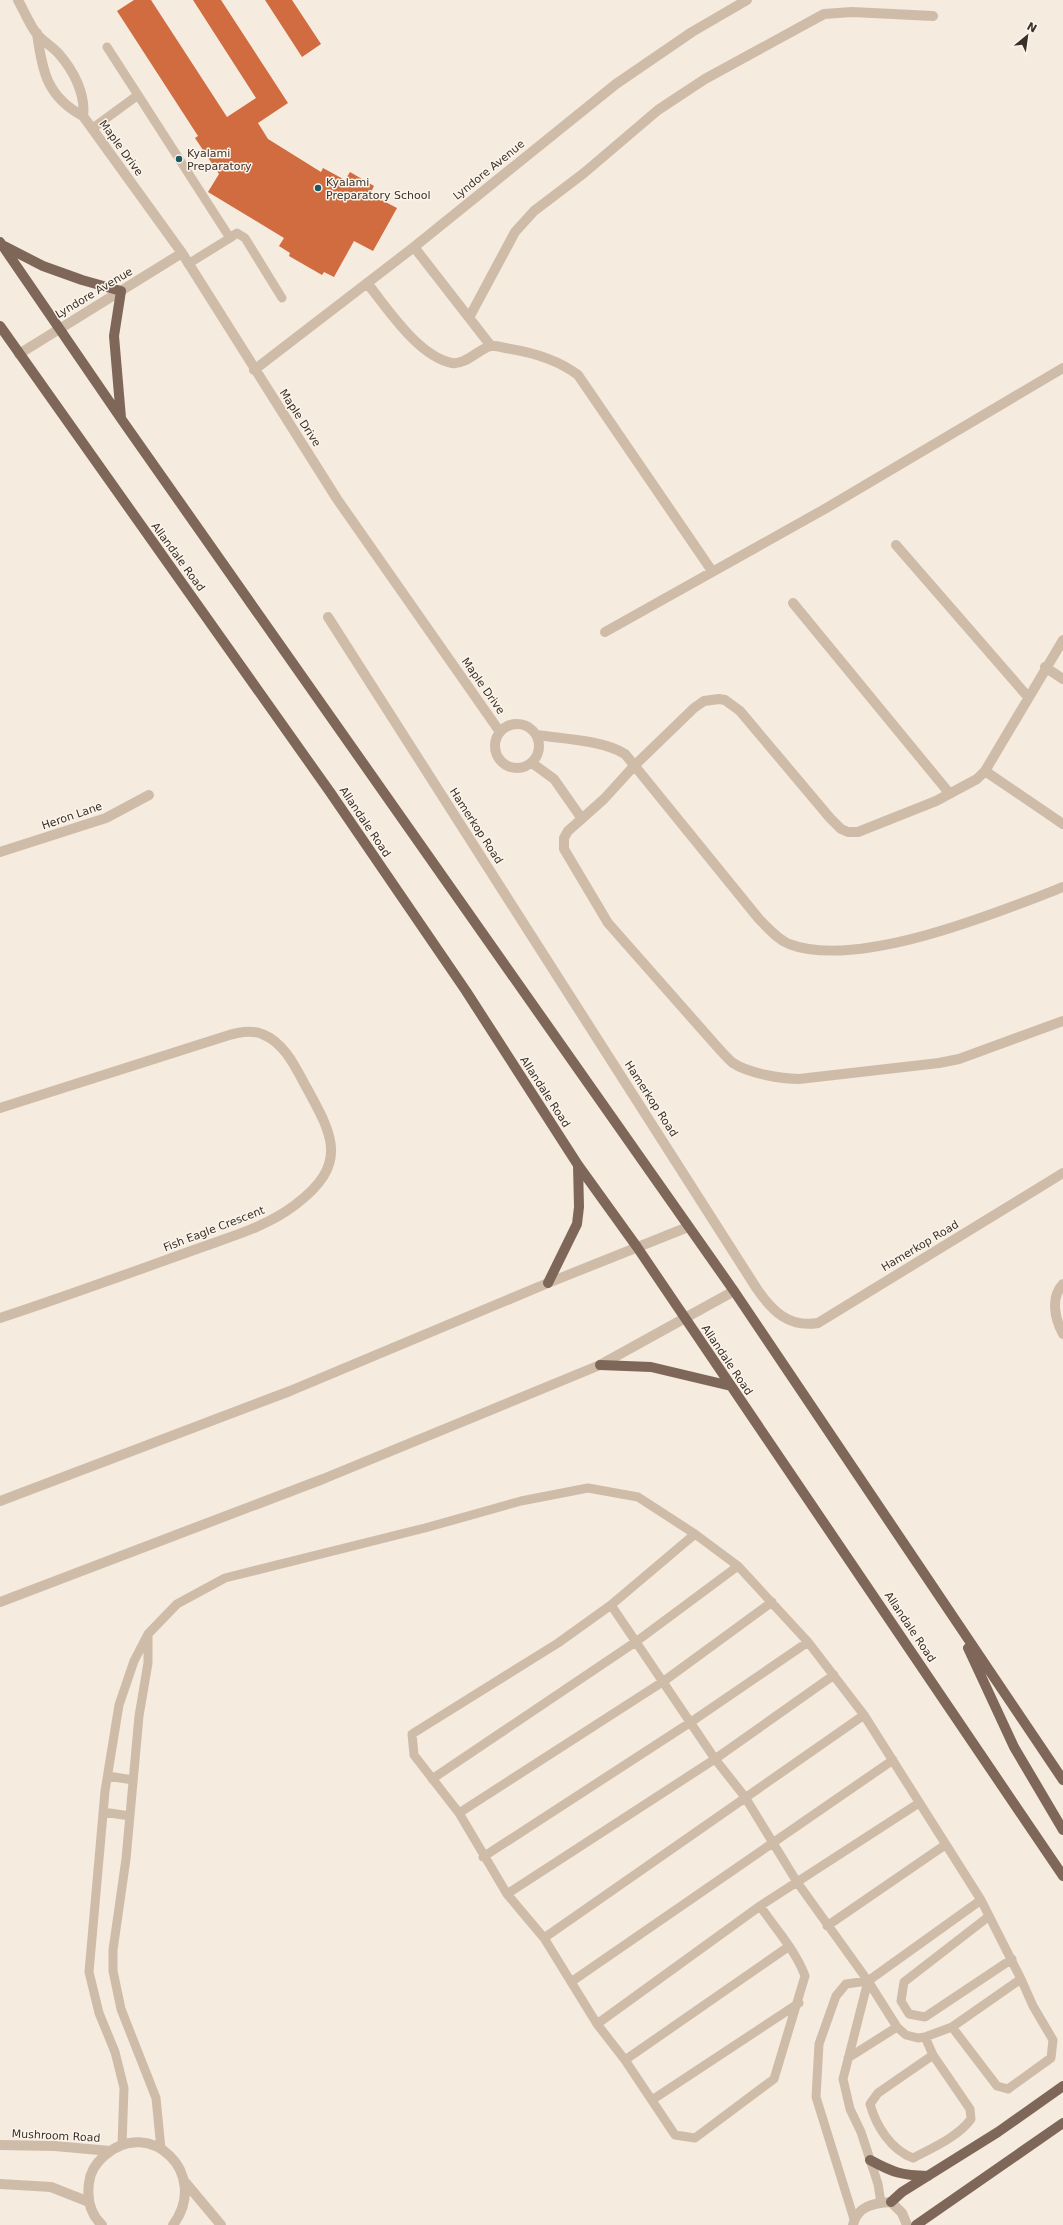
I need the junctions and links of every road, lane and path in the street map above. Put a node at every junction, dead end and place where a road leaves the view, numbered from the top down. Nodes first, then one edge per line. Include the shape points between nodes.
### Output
1 (18, 0) edge
2 (747, 0) edge
3 (933, 16) dead end
4 (37, 33) junction
5 (107, 47) dead end
6 (138, 95) junction
7 (83, 116) junction
8 (93, 128) junction
9 (230, 238) junction
10 (1, 244) edge
11 (414, 247) junction
12 (182, 253) junction
13 (188, 264) junction
14 (367, 283) junction
15 (121, 291) junction
16 (282, 298) dead end
17 (470, 316) junction
18 (0, 326) edge
19 (59, 328) junction
20 (492, 346) junction
21 (19, 354) junction
22 (1063, 368) edge
23 (254, 370) junction
24 (122, 420) junction
25 (896, 545) dead end
26 (712, 570) junction
27 (793, 603) dead end
28 (328, 617) dead end
29 (605, 632) dead end
30 (1063, 640) edge
31 (1045, 668) junction
32 (1063, 679) edge
33 (1028, 697) junction
34 (500, 732) junction
35 (537, 735) junction
36 (532, 763) junction
37 (635, 765) junction
38 (985, 771) junction
39 (950, 794) junction
40 (148, 795) dead end
41 (582, 819) junction
42 (1063, 824) edge
43 (0, 852) edge
44 (1063, 887) edge
45 (1063, 1021) edge
46 (0, 1108) edge
47 (578, 1165) junction
48 (1063, 1173) edge
49 (688, 1227) junction
50 (637, 1247) junction
51 (548, 1283) junction
52 (1060, 1287) edge
53 (734, 1291) junction
54 (684, 1317) junction
55 (0, 1318) edge
56 (1063, 1334) edge
57 (600, 1365) junction
58 (730, 1386) junction
59 (0, 1501) edge
60 (695, 1534) junction
61 (738, 1566) junction
62 (0, 1602) edge
63 (772, 1602) junction
64 (611, 1604) junction
65 (953, 1617) junction
66 (148, 1634) junction
67 (637, 1641) junction
68 (808, 1642) junction
69 (834, 1675) junction
70 (664, 1681) junction
71 (864, 1715) junction
72 (691, 1722) junction
73 (715, 1759) junction
74 (893, 1760) junction
75 (108, 1776) junction
76 (432, 1779) junction
77 (133, 1780) junction
78 (1063, 1780) edge
79 (745, 1797) junction
80 (919, 1803) junction
81 (103, 1812) junction
82 (459, 1813) junction
83 (130, 1816) junction
84 (1063, 1830) edge
85 (772, 1842) junction
86 (945, 1845) junction
87 (1045, 1850) junction
88 (483, 1856) junction
89 (1063, 1876) edge
90 (797, 1882) junction
91 (1063, 1882) edge
92 (507, 1894) junction
93 (980, 1900) junction
94 (760, 1906) junction
95 (988, 1917) junction
96 (826, 1926) junction
97 (544, 1938) junction
98 (788, 1946) junction
99 (1012, 1959) junction
100 (1021, 1979) junction
101 (868, 1981) junction
102 (571, 1982) junction
103 (799, 2003) junction
104 (597, 2024) junction
105 (897, 2027) junction
106 (952, 2027) junction
107 (925, 2038) junction
108 (933, 2055) junction
109 (848, 2058) junction
110 (625, 2060) junction
111 (1063, 2086) edge
112 (652, 2100) junction
113 (1063, 2123) edge
114 (122, 2144) junction
115 (0, 2145) edge
116 (161, 2149) junction
117 (110, 2151) junction
118 (870, 2160) junction
119 (928, 2176) junction
120 (185, 2182) junction
121 (0, 2184) edge
122 (89, 2202) junction
123 (886, 2202) junction
124 (853, 2222) edge
125 (102, 2225) edge
126 (173, 2225) edge
127 (221, 2225) edge
128 (907, 2225) edge
129 (916, 2225) edge

1 - 4 street, Maple Drive
2 - 11 street, Lyndore Avenue via 692,32 616,84
3 - 17 street via 852,12 824,14 705,79 658,110 527,218 515,232
4 - 7 street, Maple Drive via 59,54 74,76 81,92
4 - 7 street, Maple Drive via 41,63 48,82 62,102
5 - 6 lane
6 - 8 lane
6 - 9 lane
7 - 8 street, Maple Drive
8 - 12 street, Maple Drive
9 - 13 lane
9 - 16 lane via 237,233 243,235
10 - 15 main road via 43,266
10 - 19 main road
11 - 14 street, Lyndore Avenue
11 - 17 street
12 - 13 street, Maple Drive
12 - 15 street, Lyndore Avenue
13 - 23 street, Maple Drive
14 - 20 street via 411,336 432,356 456,363
14 - 23 street, Lyndore Avenue
15 - 19 street, Lyndore Avenue
15 - 24 main road via 114,336
17 - 20 street
18 - 21 main road, Allandale Road
19 - 21 street, Lyndore Avenue
19 - 24 main road
20 - 26 street via 540,355 556,361 578,375
21 - 47 main road, Allandale Road via 330,792 466,991
22 - 26 street via 823,510
23 - 34 street, Maple Drive via 337,499
24 - 49 main road
25 - 33 street
26 - 29 street
27 - 39 street
28 - 48 street, Hamerkop Road via 772,1309 795,1323 805,1326 818,1324
30 - 31 street
31 - 32 street
31 - 33 street
33 - 38 street
34 - 35 street via 510,725 518,724 532,729
34 - 36 street via 495,740 495,747 500,760 512,768 519,769
35 - 36 street via 539,750
35 - 37 street via 614,748 625,754
36 - 41 street via 554,779
37 - 39 street via 694,708 704,701 718,699 725,700 740,711 830,818 848,832 858,832 885,822
37 - 41 street via 616,788
37 - 44 street via 774,935 789,943 810,949 837,950 878,946 919,937
38 - 39 street via 971,783
38 - 42 street
40 - 43 street, Heron Lane via 106,818
41 - 45 street via 566,834 564,849 608,923 733,1063 789,1079 799,1079 939,1063 978,1053
46 - 55 street, Fish Eagle Crescent via 223,1037 242,1032 256,1032 274,1041 290,1058 328,1126 331,1140 327,1172 296,1205 267,1223 96,1286
47 - 50 main road, Allandale Road
47 - 51 main road via 577,1224
49 - 50 street
49 - 53 main road
50 - 51 street
50 - 54 main road, Allandale Road
51 - 59 street via 290,1391
52 - 56 street via 1055,1312
53 - 54 street
53 - 65 main road
54 - 57 street
54 - 58 main road, Allandale Road
57 - 58 main road via 671,1370
57 - 62 street via 323,1479
58 - 87 main road, Allandale Road
60 - 61 lane
60 - 64 lane
60 - 66 lane via 638,1497 588,1488 521,1501 225,1578 177,1604
61 - 63 lane
61 - 67 lane
63 - 68 lane
63 - 70 lane
64 - 67 lane
64 - 76 lane via 558,1643 412,1734 414,1755
65 - 78 main road
65 - 84 main road via 1014,1747
66 - 75 lane via 134,1660 119,1705
66 - 77 lane via 148,1663 139,1716
67 - 70 lane
67 - 76 lane
68 - 69 lane
68 - 72 lane
69 - 71 lane
69 - 73 lane
70 - 72 lane
70 - 82 lane
71 - 74 lane
71 - 79 lane
72 - 73 lane
72 - 88 lane
73 - 79 lane
73 - 92 lane
74 - 80 lane
74 - 85 lane
75 - 77 lane
75 - 81 lane
76 - 82 lane
77 - 83 lane
79 - 85 lane
79 - 97 lane
80 - 86 lane
80 - 90 lane
81 - 83 lane
81 - 114 lane via 89,1972 124,2088
82 - 88 lane
83 - 116 lane via 113,1950 113,1971 121,2009 156,2098
85 - 90 lane
85 - 102 lane
86 - 93 lane
86 - 96 lane
87 - 89 main road, Allandale Road
87 - 91 main road
88 - 92 lane
90 - 94 lane
90 - 96 lane
92 - 97 lane
93 - 95 lane
93 - 101 lane
94 - 98 lane
94 - 104 lane
95 - 99 lane
95 - 99 lane via 904,1982 901,2001 909,2014 925,2016
96 - 101 lane
97 - 102 lane
98 - 103 lane via 799,1959 805,1976
98 - 110 lane
99 - 100 lane
100 - 106 lane
100 - 106 lane via 1053,2040 1051,2058 1024,2079 1008,2089 997,2086
101 - 105 lane
101 - 109 lane
101 - 124 lane via 846,1984 836,1996 819,2044 816,2097
102 - 104 lane
103 - 112 lane
103 - 112 lane via 774,2079 695,2138 675,2135
104 - 110 lane
105 - 107 lane via 906,2035
105 - 109 lane
106 - 107 lane
107 - 108 lane
108 - 108 lane via 878,2093 870,2104 874,2118 886,2137 903,2155 913,2158 966,2126 971,2119 970,2109
109 - 118 lane via 843,2079 850,2109
110 - 112 lane
111 - 119 main road via 998,2132
113 - 129 main road
114 - 116 street, Mushroom Road via 144,2143
114 - 117 street, Mushroom Road
115 - 117 street, Mushroom Road
116 - 120 street, Mushroom Road via 174,2160
117 - 122 street, Mushroom Road via 101,2158 92,2173 88,2191
118 - 119 main road via 903,2175
118 - 123 lane
119 - 123 main road
120 - 126 street, Mushroom Road via 185,2204
120 - 127 street, Mushroom Road
121 - 122 street via 51,2187
122 - 125 street, Mushroom Road via 93,2214
123 - 124 street via 867,2206
123 - 128 street via 902,2213

